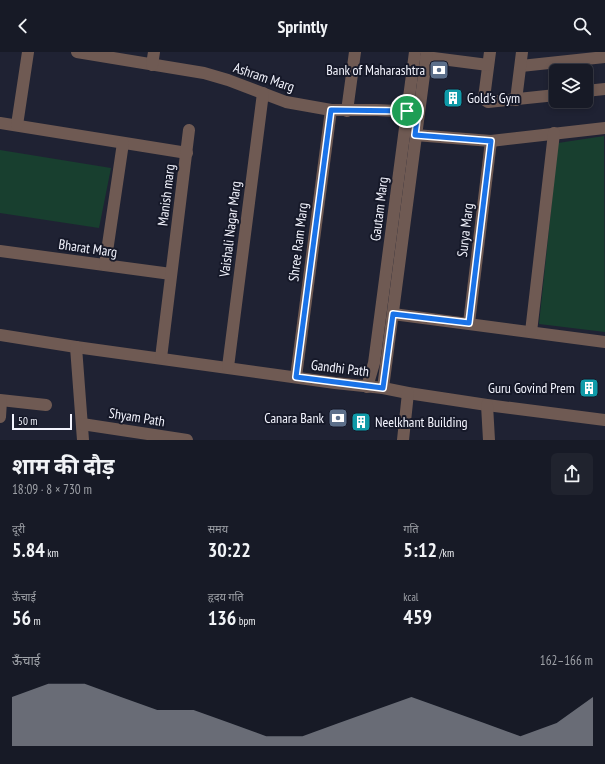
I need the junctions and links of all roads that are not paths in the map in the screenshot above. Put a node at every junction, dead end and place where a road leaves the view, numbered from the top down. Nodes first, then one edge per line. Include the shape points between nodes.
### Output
1 (28, 52) edge
2 (78, 52) edge
3 (154, 52) edge
4 (354, 52) edge
5 (490, 52) edge
6 (522, 52) edge
7 (423, 54) edge
8 (579, 56) edge
9 (605, 57) edge
10 (152, 65) junction
11 (488, 65) junction
12 (521, 66) junction
13 (605, 89) edge
14 (593, 90) edge
15 (263, 93) junction
16 (549, 96) edge
17 (516, 100) junction
18 (331, 110) junction
19 (347, 111) junction
20 (412, 115) junction
21 (0, 122) edge
22 (17, 125) junction
23 (605, 128) edge
24 (189, 130) dead end
25 (554, 133) junction
26 (415, 135) junction
27 (491, 141) junction
28 (123, 143) junction
29 (187, 153) junction
30 (0, 250) edge
31 (105, 265) junction
32 (171, 274) junction
33 (393, 314) junction
34 (469, 323) junction
35 (531, 332) junction
36 (0, 335) edge
37 (605, 342) edge
38 (76, 347) junction
39 (161, 358) junction
40 (228, 367) junction
41 (296, 377) junction
42 (367, 387) junction
43 (383, 388) junction
44 (408, 394) junction
45 (0, 400) edge
46 (46, 405) dead end
47 (487, 405) junction
48 (0, 416) edge
49 (605, 420) edge
50 (82, 424) junction
51 (119, 435) edge
52 (83, 440) edge
53 (183, 440) edge
54 (402, 440) edge
55 (489, 440) edge

1 - 22 street
2 - 10 street, Ashram Marg
3 - 10 street
4 - 19 street
5 - 11 street
6 - 12 street
7 - 11 street
7 - 20 street, Gautam Marg
8 - 9 street
8 - 12 street
10 - 15 street, Ashram Marg via 204,73
11 - 17 street via 485,100
12 - 17 street
13 - 14 street
15 - 18 street, Ashram Marg via 286,102
15 - 40 street, Vaishali Nagar Marg
16 - 17 street
18 - 19 street, Ashram Marg
18 - 41 street, Shree Ram Marg
19 - 20 street, Ashram Marg via 376,116
20 - 26 street, Gautam Marg
20 - 42 street, Gautam Marg via 373,369
21 - 22 street, Manish marg
22 - 28 street, Manish marg
23 - 25 street
24 - 29 street
25 - 27 street
25 - 35 street
26 - 27 street
26 - 33 street, Gautam Marg
27 - 34 street, Surya Marg
28 - 29 street, Manish marg
28 - 31 street
29 - 32 street, Manish marg
30 - 31 street, Bharat Marg
31 - 32 street, Bharat Marg
32 - 39 street, Manish marg
33 - 34 street
33 - 43 street, Gautam Marg
34 - 35 street
35 - 37 street
36 - 38 street, Gandhi Path
38 - 39 street, Gandhi Path
38 - 50 street
39 - 40 street, Gandhi Path
40 - 41 street, Gandhi Path
41 - 42 street, Gandhi Path
42 - 43 street, Gandhi Path
43 - 44 street, Gandhi Path
44 - 47 street, Gandhi Path
44 - 54 street
45 - 46 street
45 - 48 street
47 - 49 street, Gandhi Path
47 - 55 street
50 - 51 street, Shyam Path
50 - 52 street
51 - 53 street, Shyam Path

